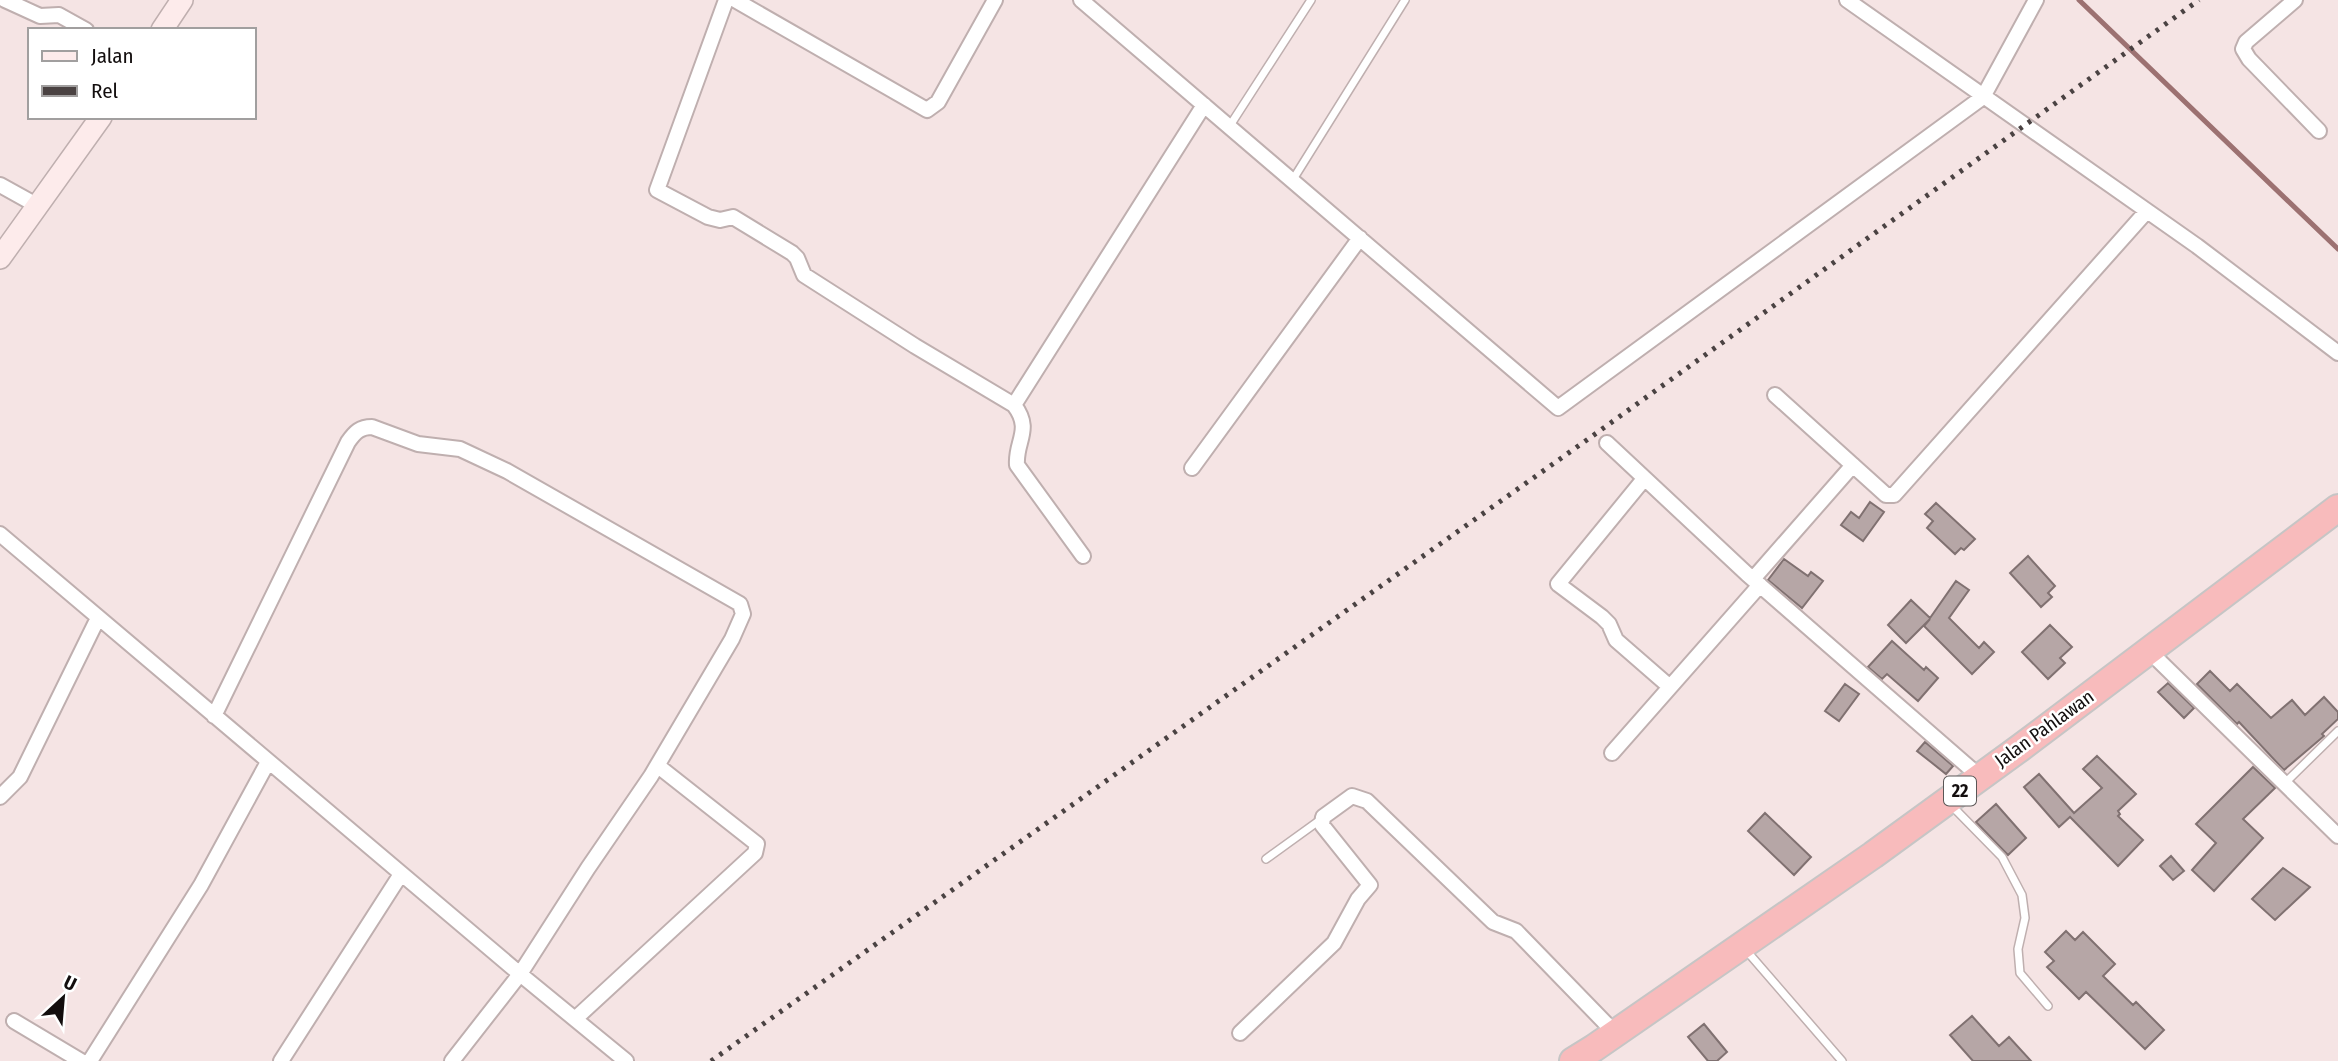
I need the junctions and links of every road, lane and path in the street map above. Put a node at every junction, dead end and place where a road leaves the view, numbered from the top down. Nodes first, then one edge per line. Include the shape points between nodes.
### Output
1 (5, 0) edge
2 (182, 0) edge
3 (726, 0) edge
4 (735, 0) edge
5 (995, 0) edge
6 (1081, 0) edge
7 (1311, 0) edge
8 (1405, 0) edge
9 (1847, 0) edge
10 (2036, 0) edge
11 (2295, 0) edge
12 (82, 28) edge
13 (163, 28) edge
14 (1983, 97) junction
15 (1204, 105) junction
16 (100, 119) edge
17 (1229, 127) junction
18 (2319, 131) dead end
19 (1292, 181) junction
20 (0, 185) edge
21 (38, 206) junction
22 (2146, 212) junction
23 (1360, 238) junction
24 (0, 258) edge
25 (2338, 353) edge
26 (1775, 395) dead end
27 (1014, 405) junction
28 (1607, 443) dead end
29 (1853, 465) junction
30 (1192, 468) dead end
31 (1644, 479) junction
32 (2338, 508) edge
33 (0, 534) edge
34 (1083, 556) dead end
35 (1756, 582) junction
36 (98, 618) junction
37 (2149, 651) junction
38 (1670, 687) junction
39 (214, 716) junction
40 (2338, 731) edge
41 (1612, 753) dead end
42 (268, 762) junction
43 (658, 766) junction
44 (1979, 776) junction
45 (2284, 783) junction
46 (0, 797) edge
47 (1947, 800) junction
48 (1321, 820) junction
49 (2338, 836) edge
50 (1266, 859) dead end
51 (401, 874) junction
52 (1743, 946) junction
53 (520, 974) junction
54 (2048, 1006) dead end
55 (575, 1018) junction
56 (14, 1021) dead end
57 (1240, 1033) dead end
58 (1616, 1034) junction
59 (81, 1061) edge
60 (90, 1061) edge
61 (281, 1061) edge
62 (452, 1061) edge
63 (626, 1061) edge
64 (1573, 1061) edge
65 (1842, 1061) edge

1 - 12 street via 40,16 59,15
2 - 13 street
3 - 27 street via 657,190 708,217 733,217 792,253 804,275
4 - 5 street via 927,110 938,102
6 - 15 street
7 - 17 lane
8 - 19 lane
9 - 14 street
10 - 14 street
11 - 18 street via 2246,41 2243,49
14 - 22 street
14 - 23 street via 1558,408
15 - 17 street
15 - 27 street
16 - 21 street
17 - 19 street
19 - 23 street
20 - 21 street
21 - 24 street
22 - 25 street
22 - 29 street via 1894,495 1886,495
23 - 30 street
26 - 29 street
27 - 34 street via 1023,420 1017,465
28 - 31 street
29 - 35 street
31 - 35 street
31 - 38 street via 1558,584 1602,617 1616,640
32 - 37 highway, Jalan Pahlawan / 22
33 - 36 street
35 - 38 street
35 - 44 street
36 - 39 street
36 - 46 street via 20,777
37 - 44 highway, Jalan Pahlawan / 22
37 - 45 street
38 - 41 street
39 - 42 street
39 - 43 street via 348,442 357,430 372,427 418,444 460,449 507,471 740,604 743,614 732,639
40 - 45 lane
42 - 51 street
42 - 60 street via 201,885
43 - 53 street
43 - 55 street via 757,848
44 - 47 highway, Jalan Pahlawan / 22
45 - 49 street
47 - 52 highway, Jalan Pahlawan / 22
47 - 54 lane via 2002,857 2022,895 2025,918 2018,949 2020,973
48 - 50 lane
48 - 57 street via 1370,885 1334,943
48 - 58 street via 1352,796 1367,801 1493,922 1516,931
51 - 53 street
51 - 61 street
52 - 58 highway, Jalan Pahlawan / 22
52 - 65 lane
53 - 55 street
53 - 62 street
55 - 63 street
56 - 59 street
58 - 64 highway, Jalan Pahlawan / 22

